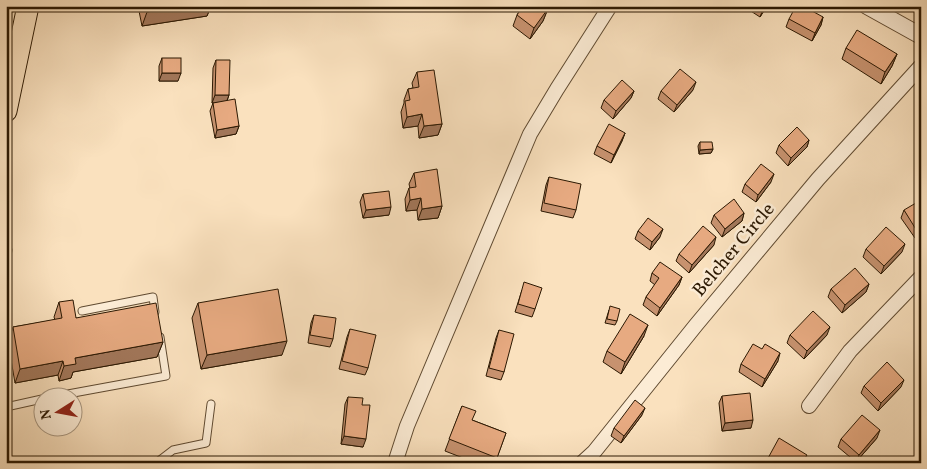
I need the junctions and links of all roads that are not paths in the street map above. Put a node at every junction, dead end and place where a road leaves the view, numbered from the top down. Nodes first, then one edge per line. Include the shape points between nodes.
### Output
1 (28, 6) edge
2 (610, 6) edge
3 (867, 6) edge
4 (921, 36) edge
5 (921, 66) edge
6 (6, 111) edge
7 (6, 250) edge
8 (6, 261) edge
9 (921, 277) edge
10 (82, 311) dead end
11 (157, 323) edge
12 (159, 332) edge
13 (82, 391) edge
14 (32, 402) edge
15 (211, 404) dead end
16 (809, 406) dead end
17 (6, 407) edge
18 (583, 462) edge
19 (156, 463) edge
20 (395, 463) edge

1 - 6 main road
2 - 20 street via 530,134 411,417
3 - 4 street
5 - 18 street, Belcher Circle via 818,180
7 - 8 lane
9 - 16 street via 850,351
10 - 11 lane via 153,297
12 - 13 lane via 166,376
14 - 17 lane
15 - 19 lane via 206,443 174,450

